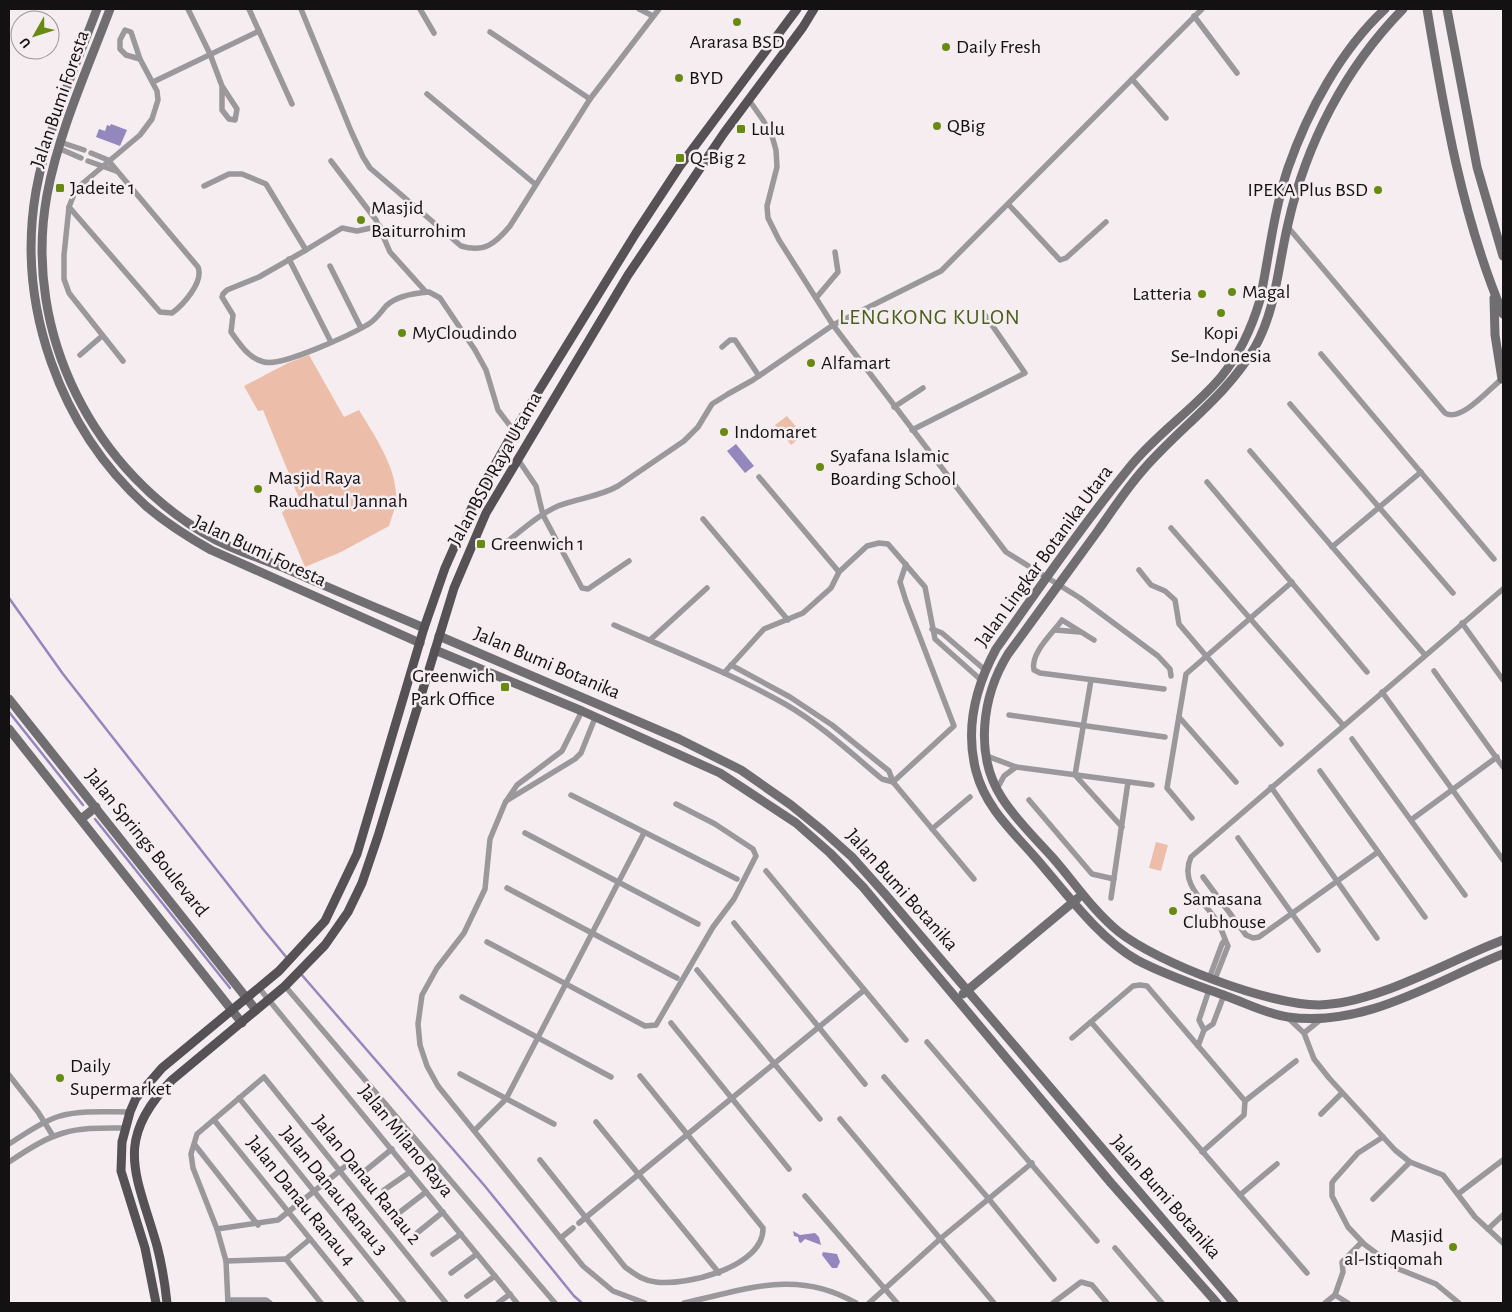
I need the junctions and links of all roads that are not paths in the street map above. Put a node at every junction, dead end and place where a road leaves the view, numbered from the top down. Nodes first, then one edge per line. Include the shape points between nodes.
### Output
1 (97, 9) edge
2 (110, 9) edge
3 (188, 9) edge
4 (248, 9) edge
5 (301, 9) edge
6 (420, 9) edge
7 (639, 9) edge
8 (658, 9) edge
9 (797, 9) edge
10 (814, 9) edge
11 (1202, 9) edge
12 (1384, 9) edge
13 (1403, 9) edge
14 (1427, 9) edge
15 (1447, 9) edge
16 (653, 16) junction
17 (1194, 16) junction
18 (259, 31) junction
19 (490, 32) dead end
20 (434, 33) dead end
21 (210, 54) junction
22 (140, 59) junction
23 (1238, 73) dead end
24 (1132, 79) junction
25 (153, 82) junction
26 (222, 86) junction
27 (426, 94) dead end
28 (590, 99) junction
29 (748, 100) junction
30 (292, 104) dead end
31 (1166, 118) dead end
32 (49, 142) junction
33 (59, 145) junction
34 (84, 150) dead end
35 (91, 153) dead end
36 (81, 158) dead end
37 (88, 160) dead end
38 (108, 160) junction
39 (331, 161) dead end
40 (102, 166) junction
41 (116, 171) junction
42 (535, 184) junction
43 (204, 186) dead end
44 (1009, 205) junction
45 (70, 207) junction
46 (1106, 222) dead end
47 (380, 226) junction
48 (1287, 226) junction
49 (306, 250) junction
50 (835, 252) dead end
51 (1503, 256) edge
52 (289, 259) junction
53 (330, 266) dead end
54 (614, 267) junction
55 (628, 275) junction
56 (1494, 291) junction
57 (426, 292) junction
58 (816, 298) junction
59 (1503, 314) edge
60 (985, 315) dead end
61 (833, 325) junction
62 (361, 328) junction
63 (102, 336) junction
64 (331, 342) junction
65 (722, 347) dead end
66 (1321, 354) dead end
67 (80, 355) dead end
68 (123, 361) dead end
69 (759, 376) junction
70 (1503, 379) edge
71 (923, 388) dead end
72 (1290, 404) dead end
73 (894, 407) junction
74 (912, 430) junction
75 (514, 431) junction
76 (1156, 437) junction
77 (1165, 448) junction
78 (1250, 451) dead end
79 (518, 458) junction
80 (1421, 472) junction
81 (759, 477) dead end
82 (1207, 482) dead end
83 (1379, 507) junction
84 (543, 514) junction
85 (703, 520) dead end
86 (1171, 528) dead end
87 (503, 545) dead end
88 (1332, 548) junction
89 (252, 555) junction
90 (1494, 559) dead end
91 (629, 561) dead end
92 (906, 564) junction
93 (248, 567) junction
94 (1139, 570) dead end
95 (839, 572) junction
96 (1048, 576) junction
97 (1292, 582) junction
98 (1059, 584) junction
99 (707, 588) dead end
100 (1503, 589) edge
101 (1453, 594) dead end
102 (1250, 618) junction
103 (788, 620) junction
104 (1462, 623) junction
105 (614, 624) dead end
106 (424, 628) junction
107 (932, 629) junction
108 (1055, 630) junction
109 (1081, 632) junction
110 (439, 636) junction
111 (650, 640) junction
112 (1094, 640) dead end
113 (420, 643) junction
114 (435, 650) junction
115 (1206, 655) junction
116 (1425, 655) junction
117 (731, 665) junction
118 (985, 670) junction
119 (1434, 671) dead end
120 (1367, 672) dead end
121 (724, 673) junction
122 (1171, 676) dead end
123 (981, 680) junction
124 (1092, 680) junction
125 (1503, 680) edge
126 (1164, 689) dead end
127 (1382, 692) junction
128 (9, 699) edge
129 (582, 712) junction
130 (1009, 716) dead end
131 (1179, 717) junction
132 (595, 718) junction
133 (1343, 725) junction
134 (1084, 726) junction
135 (9, 729) edge
136 (1165, 737) dead end
137 (1352, 739) dead end
138 (1281, 744) dead end
139 (986, 756) junction
140 (1497, 758) junction
141 (1503, 766) edge
142 (1016, 767) junction
143 (742, 770) junction
144 (1320, 771) dead end
145 (1075, 774) junction
146 (735, 782) junction
147 (893, 782) junction
148 (1128, 782) junction
149 (1236, 782) dead end
150 (1152, 785) dead end
151 (1270, 787) junction
152 (997, 789) junction
153 (1452, 790) junction
154 (571, 795) dead end
155 (970, 797) dead end
156 (1029, 800) dead end
157 (505, 803) junction
158 (676, 804) dead end
159 (96, 807) junction
160 (1192, 818) dead end
161 (81, 819) junction
162 (1411, 820) junction
163 (1122, 827) junction
164 (932, 829) junction
165 (525, 833) dead end
166 (644, 834) junction
167 (1238, 838) dead end
168 (1378, 852) junction
169 (1503, 860) edge
170 (766, 871) dead end
171 (1204, 877) dead end
172 (737, 879) dead end
173 (974, 879) dead end
174 (1114, 879) junction
175 (618, 882) junction
176 (1336, 882) junction
177 (507, 888) dead end
178 (1084, 893) junction
179 (1465, 895) dead end
180 (1111, 898) dead end
181 (1074, 901) junction
182 (1292, 913) junction
183 (1425, 917) dead end
184 (734, 923) dead end
185 (698, 924) dead end
186 (591, 932) junction
187 (1377, 938) dead end
188 (1503, 940) edge
189 (487, 942) dead end
190 (1318, 950) dead end
191 (1503, 954) edge
192 (697, 970) dead end
193 (1213, 977) junction
194 (677, 978) dead end
195 (287, 984) junction
196 (565, 984) junction
197 (259, 988) junction
198 (863, 990) junction
199 (1210, 990) junction
200 (968, 991) junction
201 (1224, 995) junction
202 (247, 997) junction
203 (462, 997) dead end
204 (268, 999) junction
205 (958, 999) junction
206 (232, 1010) junction
207 (256, 1010) junction
208 (1287, 1017) junction
209 (1322, 1018) junction
210 (1091, 1022) junction
211 (242, 1023) junction
212 (671, 1023) dead end
213 (819, 1027) junction
214 (1204, 1030) junction
215 (1304, 1033) junction
216 (536, 1038) junction
217 (1072, 1038) dead end
218 (906, 1040) dead end
219 (927, 1042) dead end
220 (1198, 1046) junction
221 (1296, 1061) dead end
222 (775, 1064) junction
223 (460, 1074) dead end
224 (9, 1075) edge
225 (640, 1076) dead end
226 (611, 1077) dead end
227 (884, 1077) dead end
228 (865, 1084) dead end
229 (1342, 1093) junction
230 (239, 1098) junction
231 (731, 1098) junction
232 (506, 1099) junction
233 (1246, 1102) junction
234 (130, 1112) junction
235 (1321, 1114) dead end
236 (820, 1119) dead end
237 (840, 1119) dead end
238 (214, 1120) junction
239 (46, 1122) junction
240 (596, 1122) dead end
241 (554, 1124) dead end
242 (125, 1128) junction
243 (475, 1130) junction
244 (686, 1134) junction
245 (54, 1136) junction
246 (1383, 1137) junction
247 (9, 1144) edge
248 (195, 1145) junction
249 (392, 1149) junction
250 (1202, 1152) junction
251 (540, 1160) dead end
252 (1503, 1160) edge
253 (352, 1161) dead end
254 (9, 1162) edge
255 (1410, 1162) junction
256 (1032, 1163) junction
257 (1277, 1164) dead end
258 (789, 1169) dead end
259 (366, 1171) dead end
260 (338, 1172) junction
261 (410, 1172) junction
262 (1122, 1173) junction
263 (639, 1174) junction
264 (1111, 1183) junction
265 (384, 1190) dead end
266 (426, 1192) junction
267 (314, 1193) junction
268 (1458, 1194) junction
269 (1240, 1195) junction
270 (805, 1196) dead end
271 (988, 1198) junction
272 (1373, 1199) dead end
273 (400, 1212) dead end
274 (443, 1212) junction
275 (289, 1213) junction
276 (1503, 1215) edge
277 (586, 1217) junction
278 (579, 1223) dead end
279 (258, 1225) junction
280 (573, 1228) dead end
281 (217, 1229) junction
282 (1488, 1229) junction
283 (417, 1233) dead end
284 (460, 1234) junction
285 (562, 1238) junction
286 (940, 1239) junction
287 (310, 1240) junction
288 (1098, 1241) dead end
289 (1362, 1242) junction
290 (1503, 1243) edge
291 (1115, 1248) dead end
292 (433, 1254) dead end
293 (477, 1254) junction
294 (286, 1259) junction
295 (226, 1261) junction
296 (719, 1272) junction
297 (451, 1273) dead end
298 (1307, 1273) dead end
299 (495, 1276) junction
300 (1054, 1279) dead end
301 (885, 1289) junction
302 (510, 1294) junction
303 (1335, 1295) junction
304 (467, 1296) dead end
305 (228, 1302) edge
306 (156, 1303) edge
307 (167, 1303) edge
308 (270, 1303) edge
309 (320, 1303) edge
310 (362, 1303) edge
311 (404, 1303) edge
312 (446, 1303) edge
313 (498, 1303) edge
314 (517, 1303) edge
315 (556, 1303) edge
316 (645, 1303) edge
317 (684, 1303) edge
318 (856, 1303) edge
319 (869, 1303) edge
320 (897, 1303) edge
321 (994, 1303) edge
322 (1052, 1303) edge
323 (1107, 1303) edge
324 (1162, 1303) edge
325 (1217, 1303) edge
326 (1234, 1303) edge
327 (1325, 1303) edge
328 (1348, 1303) edge
329 (1459, 1303) edge

1 - 32 main road, Jalan Bumi Foresta
2 - 33 main road, Jalan Bumi Foresta
3 - 21 street
4 - 18 street
5 - 42 street via 362,157 370,168 461,246 475,250 502,236
6 - 20 street
7 - 16 street
8 - 16 street
9 - 54 main road, Jalan BSD Raya Utama via 680,166
10 - 29 main road, Jalan BSD Raya Utama
11 - 17 street
12 - 76 main road, Jalan Lingkar Botanika Utara via 1349,49 1306,125 1288,169 1260,300 1249,331 1221,377
13 - 48 main road, Jalan Lingkar Botanika Utara via 1379,33 1340,89 1309,154
14 - 56 main road via 1457,171
15 - 51 main road via 1477,167
16 - 28 street
17 - 23 street
17 - 24 street
18 - 21 street
18 - 30 street
19 - 28 street
21 - 25 street
21 - 26 street
22 - 22 street via 126,55 120,49 125,30 131,32
22 - 25 street
24 - 31 street
24 - 44 street
25 - 38 street via 158,100 152,119 140,135
26 - 26 street via 222,110 229,119 235,120 237,109
27 - 42 street
28 - 42 street
29 - 55 main road, Jalan BSD Raya Utama
29 - 58 street via 772,136 776,150 777,167 767,206 768,218
32 - 33 main road
32 - 93 main road, Jalan Bumi Foresta via 33,211 31,267 44,342 62,389 79,424 100,455 145,505 183,534
33 - 34 street
33 - 36 street
33 - 89 main road, Jalan Bumi Foresta via 47,196 42,266 55,339 85,414 105,445 147,491 217,540
35 - 38 street
37 - 40 street
38 - 40 street
38 - 41 street
39 - 47 street
40 - 41 street
40 - 45 street via 76,189
41 - 45 street via 198,267 200,275 197,282 172,314 160,312
43 - 49 street via 230,174 242,174 266,184
44 - 46 street via 1060,260
44 - 61 street via 941,271
45 - 63 street via 64,255 66,286
47 - 49 street via 357,231 342,228
47 - 57 street via 390,252
48 - 70 street via 1445,413 1457,416 1466,411
48 - 77 main road, Jalan Lingkar Botanika Utara via 1274,299 1256,346 1230,385
49 - 52 street
50 - 58 street via 838,272
52 - 64 street
52 - 64 street via 223,294 233,315 231,332 249,355 265,363 284,361
53 - 62 street
54 - 55 main road
54 - 75 main road, Jalan BSD Raya Utama
55 - 79 main road, Jalan BSD Raya Utama
56 - 59 main road
56 - 70 main road via 1495,335
57 - 62 street via 397,299
57 - 75 street via 440,298 475,350 486,370 498,410
58 - 61 street
60 - 74 street via 1025,373
61 - 69 street
61 - 73 street
62 - 64 street
63 - 67 street
63 - 68 street
65 - 69 street via 735,340
66 - 80 street
69 - 84 street via 712,404 689,437 618,486 604,494 559,506
71 - 73 street
72 - 83 street
73 - 74 street
74 - 96 street via 1006,552
75 - 106 main road, Jalan BSD Raya Utama via 461,529
76 - 77 main road
76 - 96 main road, Jalan Lingkar Botanika Utara via 1129,467
77 - 98 main road, Jalan Lingkar Botanika Utara via 1136,478
78 - 88 street
79 - 84 street via 536,486
79 - 110 main road, Jalan BSD Raya Utama via 471,545
80 - 83 street
80 - 90 street
81 - 95 street
82 - 97 street
83 - 88 street
83 - 101 street
84 - 87 street
84 - 91 street via 584,590
85 - 103 street
86 - 102 street
88 - 116 street
89 - 93 main road
89 - 106 main road, Jalan Bumi Foresta
92 - 95 street via 888,544 879,543 867,546
92 - 107 street via 925,587
92 - 147 street via 900,582 954,726
93 - 113 main road, Jalan Bumi Foresta
94 - 115 street via 1151,585 1175,600 1179,624
95 - 103 street via 831,588 803,613
96 - 98 street
96 - 118 main road, Jalan Lingkar Botanika Utara via 996,649
97 - 102 street
97 - 120 street
98 - 122 street via 1158,656 1170,669
98 - 139 main road, Jalan Lingkar Botanika Utara via 1008,654 996,676 987,704
99 - 111 street
100 - 104 street
102 - 115 street
102 - 133 street
103 - 117 street via 764,630
104 - 116 street
104 - 125 street
105 - 111 street
106 - 113 main road, Jalan BSD Raya Utama
107 - 118 street via 942,633
107 - 123 street via 935,640
108 - 109 street
108 - 109 street via 1062,620
108 - 124 street via 1036,654 1032,664 1034,670
109 - 112 street
110 - 114 main road, Jalan BSD Raya Utama
110 - 143 main road, Jalan Bumi Botanika
111 - 121 street
113 - 197 main road, Jalan BSD Raya Utama via 357,854 325,921 302,948
114 - 129 main road, Jalan Bumi Botanika
114 - 195 main road, Jalan BSD Raya Utama via 362,883 338,928
115 - 131 street via 1186,674
115 - 138 street
116 - 127 street
117 - 121 street
117 - 147 street via 790,697 832,725 889,771
118 - 123 main road, Jalan Lingkar Botanika Utara
119 - 140 street
121 - 147 street via 786,704 826,732 882,779
123 - 181 main road, Jalan Lingkar Botanika Utara via 973,709 972,735 975,770 980,782 1000,818
124 - 126 street
124 - 134 street
127 - 133 street
127 - 153 street
128 - 159 main road, Jalan Springs Boulevard
129 - 132 main road, Jalan Bumi Botanika
129 - 157 street via 562,751 517,785
130 - 134 street
131 - 149 street
131 - 160 street via 1167,788
132 - 146 main road, Jalan Bumi Botanika via 680,754
132 - 157 street via 581,753 575,759
133 - 151 street
134 - 136 street
134 - 145 street
135 - 161 main road, Jalan Springs Boulevard
137 - 162 street
139 - 142 street
139 - 152 main road, Jalan Lingkar Botanika Utara
140 - 141 street
140 - 153 street
142 - 145 street
142 - 152 street via 1004,776
143 - 146 main road
143 - 200 main road, Jalan Bumi Botanika via 791,805 852,858
144 - 168 street
145 - 148 street
145 - 163 street
146 - 205 main road, Jalan Bumi Botanika via 796,823 830,853
147 - 164 street
148 - 150 street
148 - 163 street
151 - 176 street
151 - 193 street via 1197,851 1188,864 1190,886 1217,921 1225,940
152 - 178 main road, Jalan Lingkar Botanika Utara via 1015,815
153 - 162 street
153 - 169 street
154 - 166 street
155 - 164 street
156 - 174 street via 1092,874
157 - 243 street via 490,839 485,889 464,933 436,968 419,1007 420,1045 427,1066 438,1086
158 - 196 street via 715,824 756,856 734,899 713,927 659,1022 645,1026
159 - 161 main road
159 - 202 main road, Jalan Springs Boulevard
161 - 206 main road, Jalan Springs Boulevard
162 - 179 street
163 - 174 street
164 - 173 street
165 - 175 street
166 - 172 street
166 - 175 street
167 - 182 street
168 - 176 street
168 - 183 street
170 - 198 street
171 - 182 street via 1246,935 1253,938
174 - 180 street
175 - 185 street
175 - 186 street
176 - 182 street
176 - 187 street
177 - 186 street
178 - 181 main road
178 - 193 main road, Jalan Lingkar Botanika Utara via 1129,939 1158,956
181 - 199 main road, Jalan Lingkar Botanika Utara via 1107,936 1136,959
181 - 200 main road
182 - 190 street
184 - 213 street
186 - 194 street
186 - 196 street
188 - 193 main road, Jalan Lingkar Botanika Utara via 1371,996 1345,1003 1290,1003
189 - 196 street
191 - 209 main road, Jalan Lingkar Botanika Utara via 1378,1008
192 - 222 street
195 - 204 main road, Jalan BSD Raya Utama
195 - 315 street via 392,1113
196 - 216 street
197 - 202 main road, Jalan BSD Raya Utama
197 - 204 street, Jalan Milano Raya
198 - 213 street
198 - 218 street
199 - 201 main road, Jalan Lingkar Botanika Utara
199 - 214 street via 1199,1020
200 - 205 main road
200 - 262 main road, Jalan Bumi Botanika
201 - 208 main road, Jalan Lingkar Botanika Utara
201 - 214 street via 1213,1024
202 - 206 main road, Jalan BSD Raya Utama
202 - 207 main road, Jalan Springs Boulevard
203 - 216 street
204 - 207 main road, Jalan BSD Raya Utama
204 - 249 street, Jalan Milano Raya
205 - 264 main road, Jalan Bumi Botanika
206 - 211 main road, Jalan Springs Boulevard
206 - 234 main road, Jalan BSD Raya Utama via 152,1077
207 - 211 main road, Jalan BSD Raya Utama
208 - 209 main road, Jalan Lingkar Botanika Utara
208 - 215 street
209 - 215 street
210 - 217 street
210 - 220 street via 1133,986 1147,986
210 - 250 street
211 - 307 main road, Jalan BSD Raya Utama via 155,1097 136,1135 133,1165 157,1246
212 - 231 street
213 - 222 street
213 - 228 street
214 - 220 street
215 - 229 street via 1314,1059
216 - 226 street
216 - 232 street
219 - 256 street
220 - 233 street
221 - 233 street
222 - 231 street
222 - 236 street
223 - 232 street
224 - 239 street
225 - 244 street
227 - 271 street
229 - 235 street
229 - 246 street
230 - 238 street
230 - 260 street, Jalan Danau Ranau 2 via 264,1077
230 - 267 street, Jalan Danau Ranau 3
231 - 244 street
231 - 258 street
232 - 241 street
232 - 243 street
233 - 250 street via 1244,1115
234 - 239 street via 87,1112
234 - 242 main road, Jalan BSD Raya Utama
237 - 286 street
238 - 248 street via 197,1134
238 - 275 street, Jalan Danau Ranau 4
239 - 245 street
239 - 247 street
240 - 263 street
242 - 245 street via 88,1127
242 - 306 main road, Jalan BSD Raya Utama via 121,1171 148,1261
243 - 285 street
244 - 263 street
244 - 296 street via 764,1228 762,1242 754,1251
245 - 254 street via 38,1142
246 - 255 street
246 - 289 street via 1358,1153 1332,1183 1332,1196 1342,1217
248 - 279 street
248 - 281 street via 191,1154 193,1168
249 - 259 street
249 - 261 street, Jalan Milano Raya
250 - 269 street
251 - 277 street
252 - 268 street
253 - 260 street
255 - 268 street via 1443,1175
255 - 272 street
256 - 271 street
256 - 288 street
257 - 269 street
260 - 267 street
260 - 312 street, Jalan Danau Ranau 2
261 - 265 street
261 - 266 street, Jalan Milano Raya
262 - 264 main road
262 - 326 main road, Jalan Bumi Botanika
263 - 277 street
263 - 296 street
264 - 325 main road, Jalan Bumi Botanika
266 - 273 street
266 - 274 street, Jalan Milano Raya
267 - 275 street
267 - 311 street, Jalan Danau Ranau 3
268 - 282 street
269 - 298 street
270 - 301 street
271 - 286 street
271 - 300 street
274 - 283 street
274 - 284 street, Jalan Milano Raya
275 - 279 street via 278,1220
275 - 287 street, Jalan Danau Ranau 4
276 - 282 street
277 - 278 street
277 - 296 street via 625,1267 640,1278 673,1282
279 - 281 street
280 - 285 street
281 - 295 street
282 - 290 street
284 - 292 street
284 - 293 street, Jalan Milano Raya
285 - 316 street via 604,1285 623,1297
286 - 301 street
286 - 321 street
287 - 294 street
287 - 310 street, Jalan Danau Ranau 4
289 - 303 street via 1342,1262 1343,1272
289 - 329 street via 1396,1268 1436,1284
291 - 324 street
293 - 297 street
293 - 299 street, Jalan Milano Raya
294 - 295 street
294 - 309 street
295 - 305 street
299 - 302 street, Jalan Milano Raya
299 - 304 street
301 - 319 street
301 - 320 street
302 - 313 street
302 - 314 street, Jalan Milano Raya
303 - 327 street
303 - 328 street
305 - 308 street via 266,1300
317 - 318 street via 781,1283 824,1288
322 - 323 street via 1081,1282 1092,1285

